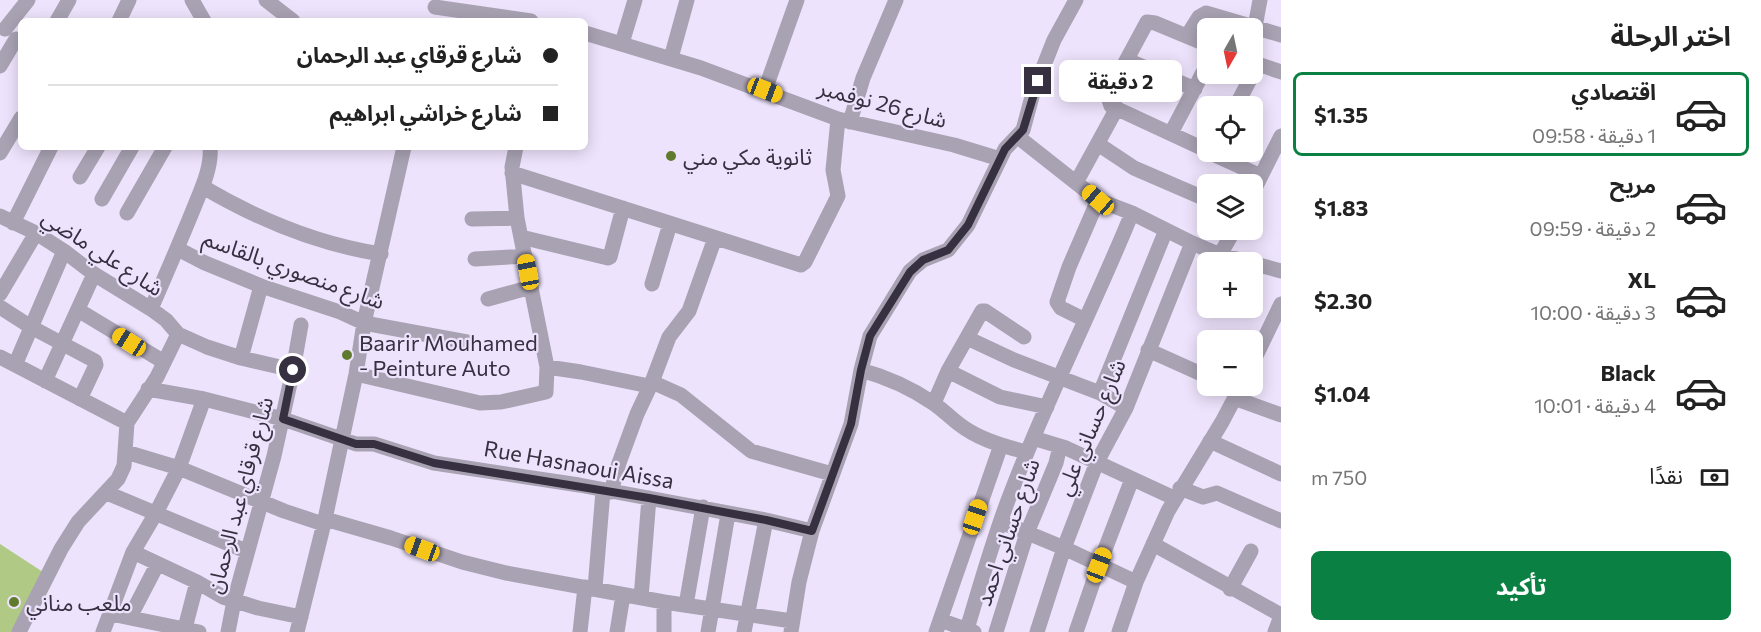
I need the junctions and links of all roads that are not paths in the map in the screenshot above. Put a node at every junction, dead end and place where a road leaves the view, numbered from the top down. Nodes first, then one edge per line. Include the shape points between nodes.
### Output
1 (28, 0) edge
2 (69, 0) edge
3 (129, 0) edge
4 (192, 0) edge
5 (266, 0) edge
6 (635, 0) edge
7 (687, 0) edge
8 (797, 0) edge
9 (896, 0) edge
10 (1076, 0) edge
11 (1260, 0) edge
12 (1215, 7) edge
13 (434, 9) edge
14 (18, 18) edge
15 (59, 18) edge
16 (120, 18) edge
17 (202, 18) edge
18 (289, 18) edge
19 (507, 18) edge
20 (1237, 18) edge
21 (1257, 18) edge
22 (18, 19) edge
23 (1263, 29) edge
24 (10, 34) edge
25 (588, 34) edge
26 (1281, 35) edge
27 (1187, 36) junction
28 (1197, 40) edge
29 (622, 43) junction
30 (671, 58) junction
31 (1127, 60) junction
32 (0, 66) edge
33 (1263, 66) edge
34 (1281, 72) edge
35 (1198, 84) edge
36 (1195, 89) junction
37 (765, 90) junction
38 (1117, 108) junction
39 (844, 121) junction
40 (18, 123) edge
41 (1171, 133) junction
42 (1281, 136) edge
43 (1018, 137) junction
44 (1098, 144) junction
45 (1197, 146) edge
46 (49, 150) edge
47 (96, 150) edge
48 (130, 150) edge
49 (163, 150) edge
50 (210, 150) edge
51 (403, 150) edge
52 (516, 150) edge
53 (0, 153) edge
54 (1000, 159) junction
55 (1231, 162) edge
56 (512, 173) junction
57 (1257, 174) edge
58 (1262, 174) edge
59 (80, 177) dead end
60 (1077, 181) junction
61 (203, 187) junction
62 (1197, 195) edge
63 (102, 200) dead end
64 (1098, 200) junction
65 (623, 208) junction
66 (127, 213) dead end
67 (1132, 213) junction
68 (517, 218) junction
69 (6, 219) edge
70 (472, 219) dead end
71 (670, 224) junction
72 (1166, 230) junction
73 (36, 233) junction
74 (521, 237) junction
75 (714, 238) junction
76 (1192, 243) junction
77 (178, 249) junction
78 (64, 251) junction
79 (1213, 252) edge
80 (381, 254) junction
81 (525, 256) junction
82 (475, 259) dead end
83 (1263, 266) edge
84 (1281, 271) edge
85 (94, 274) junction
86 (652, 284) dead end
87 (261, 286) junction
88 (531, 287) junction
89 (0, 294) edge
90 (488, 299) dead end
91 (1281, 304) edge
92 (0, 307) edge
93 (151, 309) junction
94 (78, 310) junction
95 (1085, 320) junction
96 (364, 323) junction
97 (301, 326) dead end
98 (31, 327) junction
99 (1275, 332) edge
100 (178, 334) junction
101 (1024, 336) dead end
102 (967, 338) junction
103 (467, 342) dead end
104 (63, 343) junction
105 (1263, 349) edge
106 (1148, 350) junction
107 (0, 357) edge
108 (241, 358) junction
109 (164, 363) junction
110 (15, 365) junction
111 (547, 367) junction
112 (293, 370) junction
113 (861, 370) junction
114 (948, 371) junction
115 (1197, 372) edge
116 (356, 374) junction
117 (1060, 378) junction
118 (45, 381) junction
119 (651, 384) junction
120 (148, 389) junction
121 (1100, 393) junction
122 (1233, 396) edge
123 (1246, 396) edge
124 (80, 399) junction
125 (204, 399) junction
126 (934, 403) junction
127 (1047, 407) junction
128 (1126, 408) junction
129 (1281, 415) edge
130 (283, 419) junction
131 (128, 423) junction
132 (341, 438) junction
133 (1210, 441) junction
134 (1030, 445) junction
135 (1001, 446) junction
136 (1060, 446) junction
137 (126, 452) junction
138 (1097, 462) junction
139 (178, 468) junction
140 (832, 474) junction
141 (1281, 474) edge
142 (1132, 479) junction
143 (607, 492) junction
144 (107, 493) junction
145 (1177, 493) junction
146 (649, 498) junction
147 (261, 502) junction
148 (716, 509) junction
149 (156, 513) junction
150 (766, 520) junction
151 (324, 521) junction
152 (1281, 521) edge
153 (1001, 522) junction
154 (812, 531) junction
155 (1027, 533) junction
156 (1153, 544) junction
157 (1064, 548) junction
158 (246, 551) junction
159 (1251, 551) dead end
160 (133, 552) junction
161 (158, 565) junction
162 (1099, 565) junction
163 (197, 582) junction
164 (1136, 582) junction
165 (590, 588) junction
166 (1230, 589) junction
167 (623, 595) junction
168 (641, 598) junction
169 (234, 601) junction
170 (664, 602) junction
171 (686, 605) junction
172 (711, 610) junction
173 (111, 614) junction
174 (748, 615) junction
175 (1281, 615) edge
176 (130, 617) junction
177 (299, 625) edge
178 (938, 626) edge
179 (791, 627) edge
180 (189, 631) edge
181 (971, 631) edge
182 (19, 632) edge
183 (103, 632) edge
184 (228, 632) edge
185 (580, 632) edge
186 (617, 632) edge
187 (664, 632) edge
188 (708, 632) edge
189 (744, 632) edge
190 (996, 632) edge
191 (1036, 632) edge
192 (1077, 632) edge
193 (1119, 632) edge
194 (1275, 632) edge

1 - 14 street
2 - 15 street
3 - 16 street
4 - 17 street
5 - 18 street
6 - 29 street
7 - 30 street
8 - 37 street
9 - 39 street
10 - 43 street via 1054,40
11 - 21 street
12 - 20 street
12 - 27 street via 1202,14
13 - 19 street
22 - 24 street
23 - 26 street
24 - 32 street
25 - 29 street, شارع 26 نوفمبر
27 - 28 street
27 - 31 street via 1147,22
29 - 30 street, شارع 26 نوفمبر
30 - 37 street, شارع 26 نوفمبر
31 - 36 street
31 - 38 street via 1110,96 1109,103
33 - 34 street
35 - 36 street
36 - 41 street
37 - 39 street, شارع 26 نوفمبر
38 - 41 street
38 - 44 street
39 - 54 street, شارع 26 نوفمبر
39 - 75 street via 832,170 838,196 803,264 798,266
40 - 53 street
41 - 45 street
42 - 58 street
43 - 54 street
43 - 60 street
44 - 60 street
44 - 62 street via 1134,168
46 - 69 street
47 - 59 street
48 - 63 street
49 - 66 street
50 - 61 street
51 - 80 street
52 - 56 street
54 - 113 street via 954,245 923,260 903,281 870,336
55 - 57 street
56 - 65 street
56 - 68 street
60 - 64 street
61 - 77 street
61 - 80 street via 286,229
64 - 67 street
64 - 95 street via 1057,302
65 - 71 street
65 - 74 street via 608,258
67 - 72 street
67 - 95 street
68 - 70 street
68 - 74 street
69 - 73 street, شارع علي ماضي
71 - 75 street
71 - 86 street
72 - 76 street
72 - 121 street
73 - 78 street, شارع علي ماضي
73 - 89 street
74 - 81 street
75 - 119 street via 689,311 669,337
76 - 79 street
76 - 106 street, شارع حساني علي
77 - 87 street, شارع منصوري بالقاسم
77 - 93 street
78 - 85 street, شارع علي ماضي
78 - 98 street
80 - 96 street
81 - 82 street
81 - 88 street
83 - 84 street
85 - 93 street, شارع علي ماضي
85 - 94 street
87 - 96 street, شارع منصوري بالقاسم
87 - 108 street
88 - 90 street
88 - 111 street
91 - 99 street
92 - 98 street
93 - 100 street, شارع علي ماضي
94 - 104 street
94 - 109 street
95 - 117 street
96 - 103 street, شارع منصوري بالقاسم
96 - 116 street
97 - 112 street, شارع قرقاي عبد الرحمان
98 - 104 street
98 - 110 street
99 - 105 street
100 - 108 street, شارع قرقاي عبد الرحمان
100 - 109 street
101 - 102 street via 983,310
102 - 114 street
102 - 117 street
104 - 118 street
104 - 124 street via 96,363
106 - 115 street
106 - 128 street, شارع حساني علي
107 - 110 street
108 - 112 street, شارع قرقاي عبد الرحمان
109 - 120 street
110 - 118 street
111 - 116 street via 547,390 543,394 480,403
111 - 119 street
112 - 130 street, شارع قرقاي عبد الرحمان
113 - 126 street
113 - 140 street via 851,424
114 - 126 street
114 - 127 street via 1000,397
116 - 132 street
117 - 121 street
117 - 127 street
118 - 124 street
119 - 140 street via 681,395 751,451
119 - 143 street
120 - 125 street, Rue Hasnaoui Aissa
120 - 131 street
121 - 128 street
122 - 133 street
123 - 129 street
124 - 131 street
125 - 130 street, Rue Hasnaoui Aissa
125 - 139 street
126 - 135 street via 967,430
127 - 134 street
128 - 138 street, شارع حساني علي
130 - 132 street, Rue Hasnaoui Aissa
130 - 147 street, شارع قرقاي عبد الرحمان
131 - 137 street
132 - 143 street, Rue Hasnaoui Aissa via 434,463
132 - 151 street
133 - 141 street
133 - 145 street
134 - 135 street
134 - 136 street
134 - 153 street
135 - 178 street
136 - 138 street
136 - 155 street, شارع حساني احمد
137 - 139 street
137 - 144 street via 121,473
138 - 142 street
138 - 157 street, شارع حساني علي
139 - 147 street
139 - 149 street
140 - 154 street
142 - 145 street
142 - 162 street
143 - 146 street, Rue Hasnaoui Aissa
143 - 165 street
144 - 149 street
144 - 182 street via 78,522
145 - 152 street via 1203,497 1217,493
145 - 156 street
146 - 148 street, Rue Hasnaoui Aissa
146 - 168 street
147 - 151 street
147 - 158 street, شارع قرقاي عبد الرحمان
148 - 150 street, Rue Hasnaoui Aissa
148 - 171 street
148 - 172 street
149 - 158 street
149 - 160 street
150 - 154 street, Rue Hasnaoui Aissa
150 - 174 street
151 - 165 street via 462,562
151 - 177 street via 310,602
153 - 155 street
153 - 181 street
154 - 179 street
155 - 157 street
155 - 190 street, شارع حساني احمد
156 - 164 street
156 - 166 street
157 - 162 street
157 - 191 street, شارع حساني علي
158 - 169 street, شارع قرقاي عبد الرحمان
159 - 166 street
160 - 161 street
160 - 173 street
161 - 163 street
161 - 176 street
162 - 164 street
162 - 192 street
163 - 169 street
163 - 180 street
164 - 193 street
165 - 167 street
165 - 185 street
166 - 175 street
167 - 168 street
167 - 186 street
168 - 170 street
169 - 177 street
169 - 184 street, شارع قرقاي عبد الرحمان
170 - 171 street
170 - 187 street
171 - 172 street
172 - 174 street
172 - 188 street
173 - 176 street
173 - 183 street
174 - 179 street
174 - 189 street
175 - 194 street
176 - 180 street
178 - 181 street

